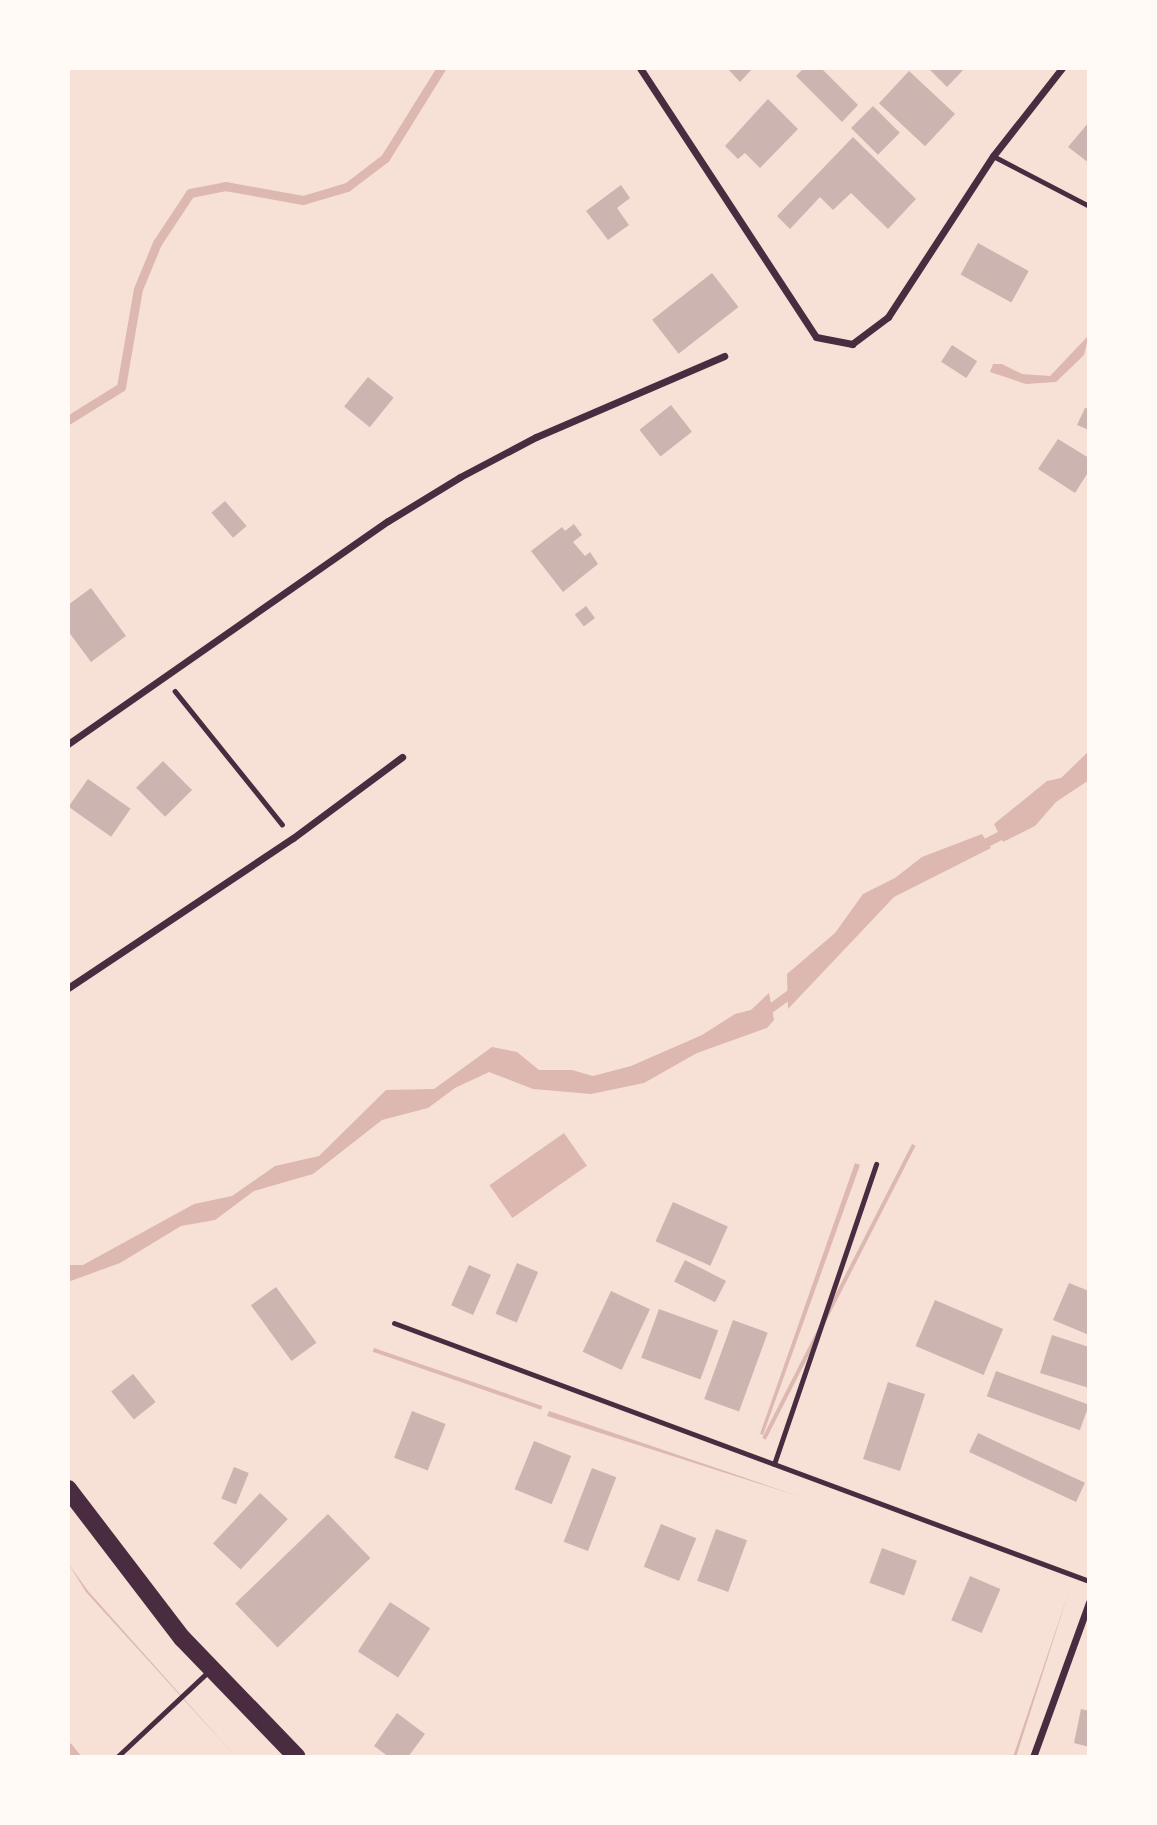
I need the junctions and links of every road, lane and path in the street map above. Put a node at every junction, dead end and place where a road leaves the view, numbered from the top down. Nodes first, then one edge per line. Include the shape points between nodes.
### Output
1 (640, 68) edge
2 (1062, 68) edge
3 (993, 156) junction
4 (1089, 206) edge
5 (724, 356) dead end
6 (165, 678) junction
7 (68, 744) edge
8 (402, 757) dead end
9 (293, 838) junction
10 (68, 988) edge
11 (876, 1164) dead end
12 (394, 1323) dead end
13 (774, 1464) junction
14 (68, 1489) edge
15 (1089, 1581) edge
16 (1089, 1602) edge
17 (211, 1668) junction
18 (117, 1757) edge
19 (297, 1757) edge
20 (1033, 1757) edge

1 - 3 street via 816,337 852,344 888,317
2 - 3 street
3 - 4 lane
5 - 6 street via 536,437 460,477 388,521
6 - 7 street
6 - 9 path
8 - 9 street
9 - 10 street
11 - 13 lane
12 - 13 lane
13 - 15 lane
14 - 17 main road via 182,1638
16 - 20 street
17 - 18 lane
17 - 19 main road

